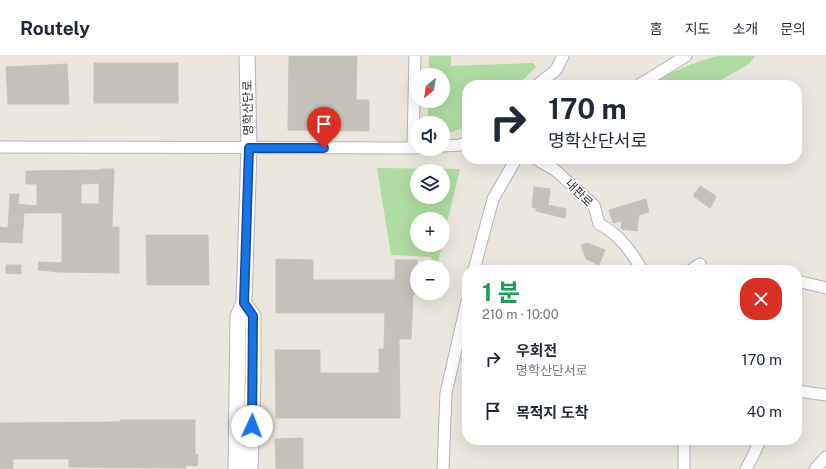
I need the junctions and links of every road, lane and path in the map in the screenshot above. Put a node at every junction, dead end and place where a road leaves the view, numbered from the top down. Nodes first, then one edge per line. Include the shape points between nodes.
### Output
1 (247, 56) edge
2 (414, 56) edge
3 (564, 56) edge
4 (686, 56) edge
5 (543, 80) edge
6 (647, 80) edge
7 (415, 116) edge
8 (462, 144) edge
9 (450, 146) edge
10 (0, 147) edge
11 (249, 148) junction
12 (410, 148) edge
13 (513, 164) edge
14 (545, 164) edge
15 (475, 265) edge
16 (639, 265) edge
17 (802, 282) edge
18 (826, 288) edge
19 (244, 303) junction
20 (462, 323) edge
21 (802, 392) edge
22 (826, 395) edge
23 (684, 445) edge
24 (758, 445) edge
25 (826, 457) edge
26 (236, 469) edge
27 (250, 469) edge
28 (443, 469) edge
29 (684, 469) edge
30 (746, 469) edge
31 (815, 469) edge

1 - 11 street, 명학산단로
2 - 7 street
3 - 5 street via 556,70
4 - 6 street
8 - 9 street
10 - 11 street
11 - 12 street
11 - 19 street, 명학산단로
13 - 15 street via 493,200
14 - 16 street, 내판로 via 555,170 594,205 599,224 628,247
17 - 18 street
19 - 26 street, 명학산단로 via 238,316
19 - 27 street, 명학산단로 via 253,316
20 - 28 street via 446,393
21 - 22 street
23 - 29 street
24 - 30 street
25 - 31 street

